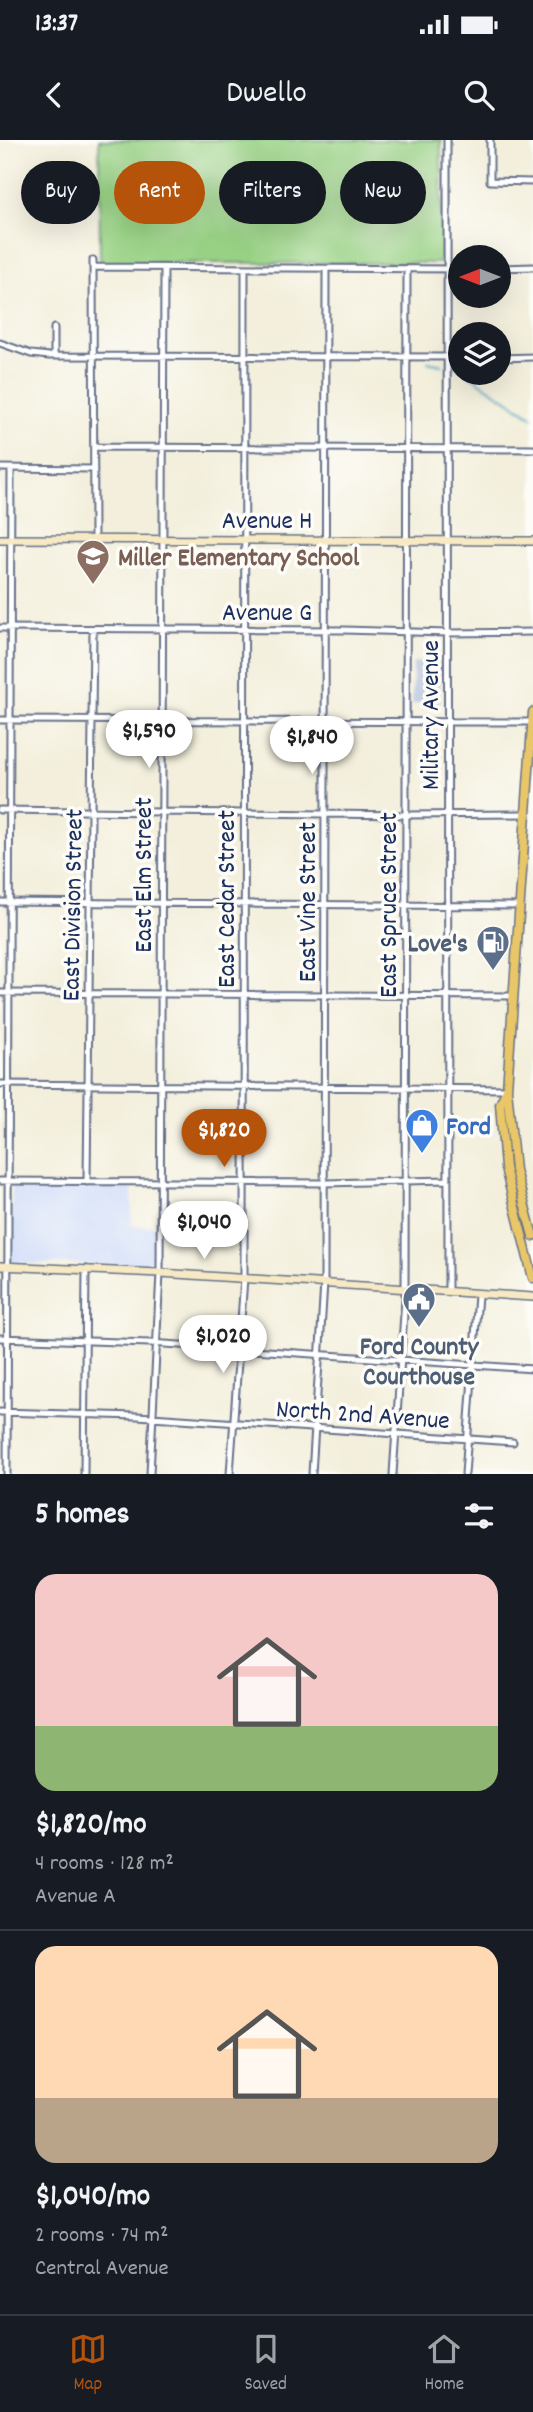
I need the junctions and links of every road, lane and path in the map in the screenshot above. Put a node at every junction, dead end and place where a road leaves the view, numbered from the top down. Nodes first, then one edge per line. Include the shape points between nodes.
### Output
1 (447, 140) edge
2 (490, 140) edge
3 (533, 182) edge
4 (533, 267) edge
5 (164, 268) junction
6 (245, 268) junction
7 (511, 268) edge
8 (326, 269) junction
9 (407, 269) junction
10 (448, 269) joint
11 (54, 328) dead end
12 (0, 343) edge
13 (54, 356) junction
14 (93, 357) junction
15 (163, 357) junction
16 (407, 357) junction
17 (448, 357) edge
18 (533, 357) edge
19 (245, 358) junction
20 (326, 358) junction
21 (511, 358) edge
22 (448, 385) edge
23 (93, 447) junction
24 (163, 447) junction
25 (245, 448) junction
26 (325, 448) junction
27 (407, 448) junction
28 (449, 448) junction
29 (533, 449) edge
30 (0, 468) edge
31 (11, 468) junction
32 (94, 469) junction
33 (0, 539) edge
34 (11, 539) junction
35 (94, 540) junction
36 (163, 540) junction
37 (245, 540) junction
38 (325, 540) junction
39 (407, 540) junction
40 (448, 540) junction
41 (533, 541) edge
42 (0, 628) edge
43 (10, 629) junction
44 (93, 629) junction
45 (162, 629) junction
46 (245, 630) junction
47 (325, 630) junction
48 (405, 632) junction
49 (533, 632) edge
50 (448, 634) junction
51 (533, 712) edge
52 (0, 720) edge
53 (10, 720) junction
54 (92, 720) junction
55 (162, 720) junction
56 (245, 721) junction
57 (325, 721) junction
58 (532, 722) edge
59 (406, 723) junction
60 (448, 723) junction
61 (0, 810) edge
62 (10, 810) junction
63 (91, 811) junction
64 (162, 811) junction
65 (244, 812) junction
66 (325, 812) junction
67 (526, 814) junction
68 (405, 815) junction
69 (448, 815) junction
70 (0, 902) edge
71 (10, 902) junction
72 (90, 902) junction
73 (162, 903) junction
74 (244, 904) junction
75 (325, 904) junction
76 (406, 905) junction
77 (448, 905) junction
78 (519, 906) junction
79 (0, 993) edge
80 (9, 993) junction
81 (89, 993) junction
82 (161, 994) junction
83 (244, 994) junction
84 (325, 995) junction
85 (406, 996) junction
86 (448, 996) junction
87 (513, 996) junction
88 (0, 1084) edge
89 (9, 1084) junction
90 (88, 1085) junction
91 (161, 1086) junction
92 (244, 1086) junction
93 (325, 1087) junction
94 (406, 1088) junction
95 (447, 1088) junction
96 (507, 1089) junction
97 (405, 1180) junction
98 (0, 1181) edge
99 (9, 1181) junction
100 (447, 1181) junction
101 (87, 1182) junction
102 (160, 1182) junction
103 (244, 1183) junction
104 (325, 1183) junction
105 (533, 1236) edge
106 (4, 1266) edge
107 (86, 1269) junction
108 (160, 1273) junction
109 (244, 1278) junction
110 (533, 1278) edge
111 (324, 1283) junction
112 (405, 1288) junction
113 (448, 1291) junction
114 (478, 1295) junction
115 (533, 1297) edge
116 (0, 1338) edge
117 (8, 1338) junction
118 (85, 1340) junction
119 (158, 1343) junction
120 (238, 1349) junction
121 (320, 1354) junction
122 (401, 1360) junction
123 (473, 1366) junction
124 (533, 1369) edge
125 (4, 1413) edge
126 (84, 1413) junction
127 (153, 1417) junction
128 (233, 1423) junction
129 (315, 1429) junction
130 (396, 1434) junction
131 (468, 1439) junction
132 (513, 1443) dead end
133 (7, 1474) edge
134 (84, 1474) edge
135 (149, 1474) edge
136 (230, 1474) edge
137 (312, 1474) edge
138 (393, 1474) edge
139 (465, 1474) edge

1 - 10 street, Military Avenue
2 - 3 street via 490,181
4 - 7 street
5 - 6 street
5 - 14 street via 93,264
5 - 15 street, East Elm Street
6 - 8 street
6 - 19 street, East Cedar Street
8 - 9 street
8 - 20 street, East Vine Street
9 - 10 street
9 - 16 street, East Spruce Street
11 - 13 street
12 - 13 street
13 - 14 street
14 - 15 street
14 - 23 street
15 - 19 street
15 - 24 street, East Elm Street
16 - 17 street
16 - 20 street
16 - 27 street, East Spruce Street
18 - 21 street
19 - 20 street
19 - 25 street, East Cedar Street
20 - 26 street, East Vine Street
22 - 28 street, Military Avenue
23 - 24 street
23 - 32 street
24 - 25 street
24 - 36 street, East Elm Street
25 - 26 street
25 - 37 street, East Cedar Street
26 - 27 street
26 - 38 street, East Vine Street
27 - 28 street
27 - 39 street, East Spruce Street
28 - 29 street
28 - 40 street, Military Avenue
30 - 31 street
31 - 32 street
31 - 34 street
32 - 35 street
33 - 34 street, Avenue H
34 - 35 street, Avenue H
34 - 43 street
35 - 36 street, Avenue H
36 - 37 street, Avenue H
36 - 45 street, East Elm Street
37 - 38 street, Avenue H
37 - 46 street, East Cedar Street
38 - 39 street, Avenue H
38 - 47 street, East Vine Street
39 - 40 street, Avenue H
39 - 48 street, East Spruce Street
40 - 41 street, Avenue H
40 - 50 street, Military Avenue
42 - 43 street, Avenue G
43 - 44 street, Avenue G
43 - 53 street
44 - 45 street, Avenue G
44 - 54 street, East Division Street
45 - 46 street, Avenue G
45 - 55 street, East Elm Street
46 - 47 street, Avenue G
46 - 56 street, East Cedar Street
47 - 48 street, Avenue G
47 - 57 street, East Vine Street
48 - 50 street, Avenue G
48 - 59 street, East Spruce Street
49 - 50 street, Avenue G
50 - 60 street, Military Avenue
51 - 58 main road
52 - 53 street
53 - 54 street
53 - 62 street
54 - 55 street
54 - 63 street, East Division Street
55 - 56 street
55 - 64 street, East Elm Street
56 - 57 street
56 - 65 street, East Cedar Street
57 - 59 street
57 - 66 street, East Vine Street
58 - 60 street
58 - 67 main road
59 - 60 street
59 - 68 street, East Spruce Street
60 - 69 street, Military Avenue
61 - 62 street
62 - 63 street
62 - 71 street
63 - 64 street
63 - 72 street, East Division Street
64 - 65 street
64 - 73 street, East Elm Street
65 - 66 street
65 - 74 street, East Cedar Street
66 - 68 street
66 - 75 street, East Vine Street
67 - 69 street
67 - 78 main road
68 - 69 street
68 - 76 street, East Spruce Street
69 - 77 street, Military Avenue
70 - 71 street
71 - 72 street
71 - 80 street
72 - 73 street
72 - 81 street, East Division Street
73 - 74 street
73 - 82 street, East Elm Street
74 - 75 street
74 - 83 street, East Cedar Street
75 - 76 street
75 - 84 street, East Vine Street
76 - 77 street
76 - 85 street, East Spruce Street
77 - 78 street
77 - 86 street, Military Avenue
78 - 87 main road
79 - 80 street
80 - 81 street
80 - 89 street
81 - 82 street
81 - 90 street, East Division Street
82 - 83 street
82 - 91 street, East Elm Street
83 - 84 street
83 - 92 street, East Cedar Street
84 - 85 street
84 - 93 street, East Vine Street
85 - 86 street
85 - 94 street, East Spruce Street
86 - 87 street
86 - 95 street, Military Avenue
87 - 96 main road
88 - 89 street
89 - 90 street
89 - 99 street
90 - 91 street
90 - 101 street, East Division Street
91 - 92 street
91 - 102 street, East Elm Street
92 - 93 street
92 - 103 street, East Cedar Street
93 - 94 street
93 - 104 street, East Vine Street
94 - 95 street
94 - 97 street, East Spruce Street
95 - 96 street
95 - 100 street, Military Avenue
96 - 105 main road via 509,1131
96 - 110 main road via 500,1104 505,1168
97 - 100 street
97 - 104 street
97 - 112 street, East Spruce Street
98 - 99 street
99 - 101 street
99 - 106 street
100 - 113 street, Military Avenue
101 - 102 street
102 - 103 street
102 - 108 street, East Elm Street
103 - 104 street
103 - 109 street, East Cedar Street
104 - 111 street, East Vine Street
106 - 107 street
106 - 117 street
107 - 108 street
107 - 118 street
108 - 109 street
108 - 119 street, East Elm Street
109 - 111 street
109 - 120 street, East Cedar Street
111 - 112 street
111 - 121 street, East Vine Street
112 - 113 street
112 - 122 street, East Spruce Street
113 - 114 street
114 - 115 street
114 - 123 street
116 - 117 street
117 - 118 street
117 - 125 street
118 - 119 street
118 - 126 street
119 - 120 street
119 - 127 street, East Elm Street
120 - 121 street
120 - 128 street, East Cedar Street
121 - 122 street
121 - 129 street, East Vine Street
122 - 123 street
122 - 130 street, East Spruce Street
123 - 124 street
123 - 131 street
125 - 126 street, North 2nd Avenue
125 - 133 street
126 - 127 street, North 2nd Avenue
126 - 134 street
127 - 128 street, North 2nd Avenue
127 - 135 street, East Elm Street
128 - 129 street, North 2nd Avenue
128 - 136 street, East Cedar Street
129 - 130 street, North 2nd Avenue
129 - 137 street, East Vine Street
130 - 131 street, North 2nd Avenue
130 - 138 street, East Spruce Street
131 - 132 street, North 2nd Avenue
131 - 139 street

